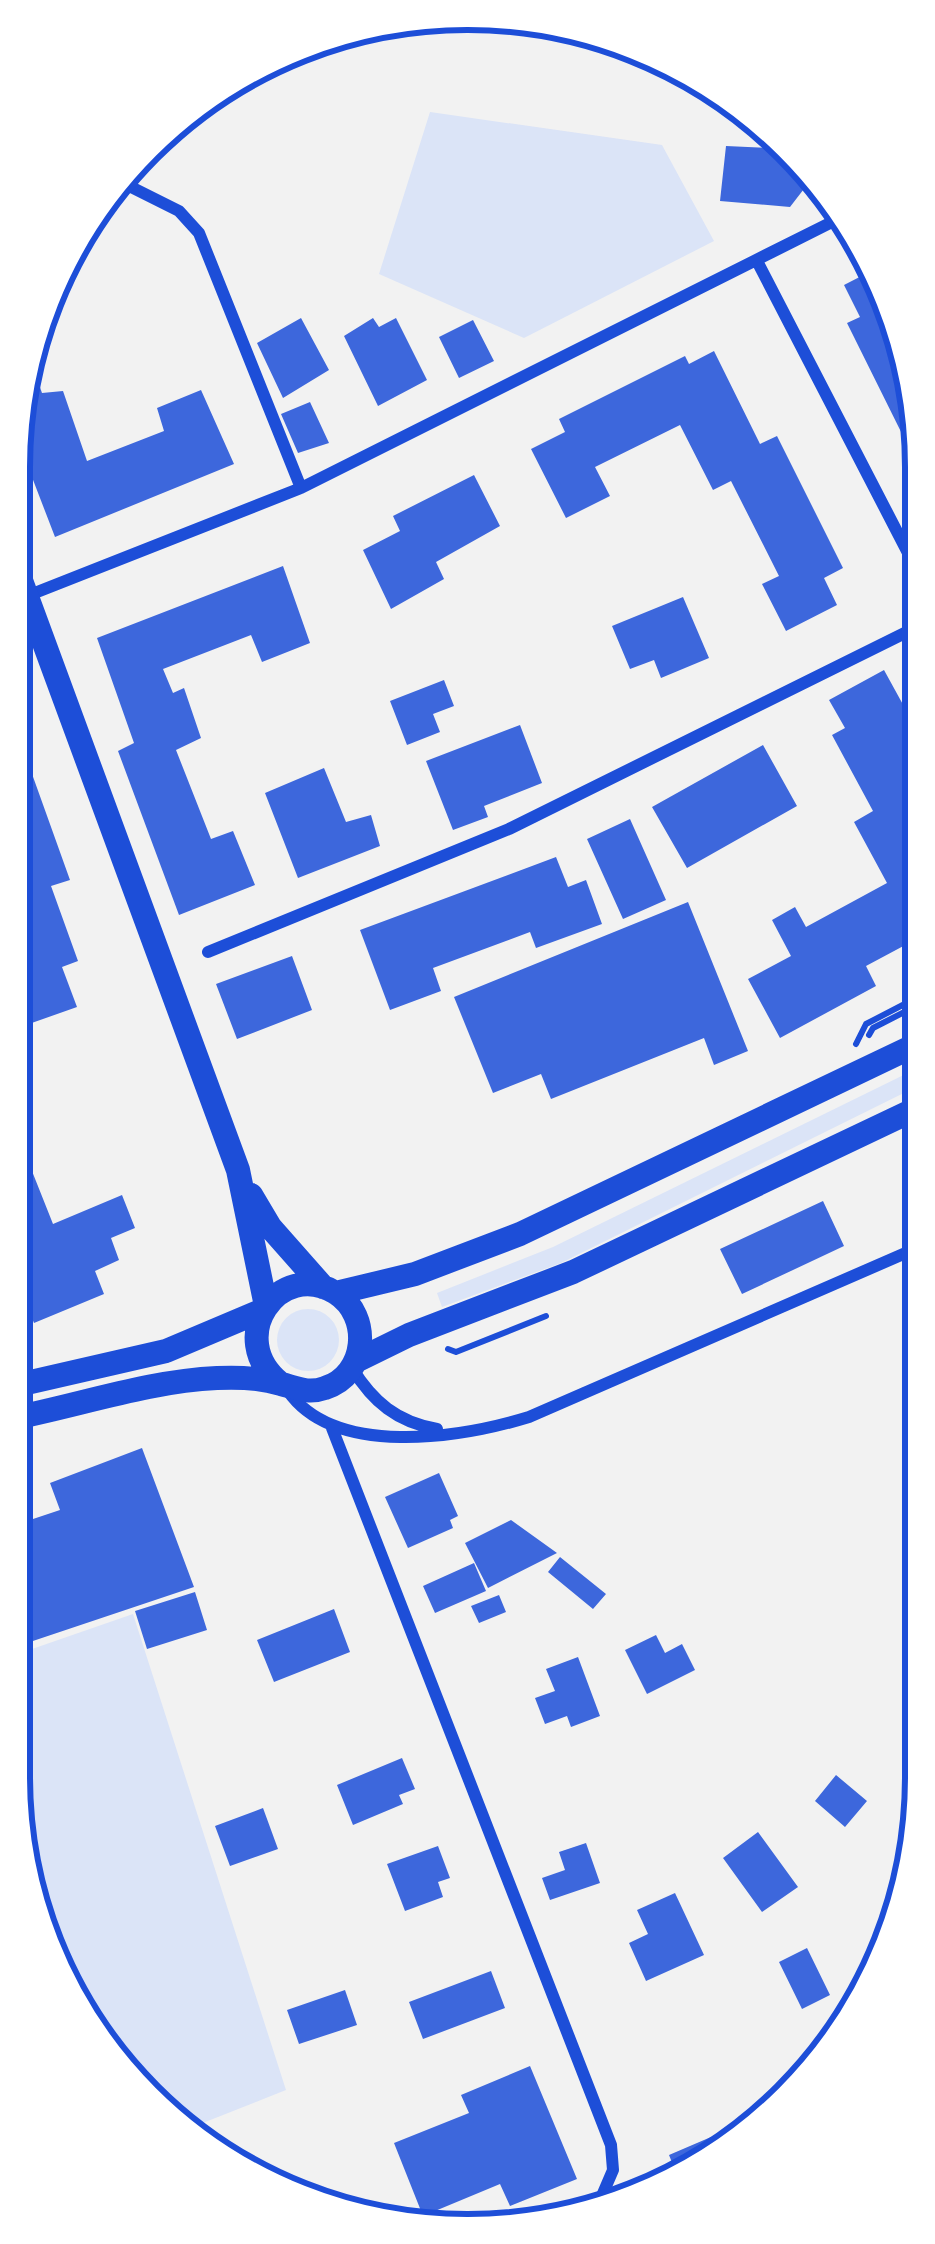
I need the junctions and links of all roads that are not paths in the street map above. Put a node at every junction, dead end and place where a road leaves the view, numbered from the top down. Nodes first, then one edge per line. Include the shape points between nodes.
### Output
1 (132, 187) edge
2 (830, 223) edge
3 (757, 261) junction
4 (302, 488) junction
5 (905, 547) edge
6 (30, 595) edge
7 (30, 604) edge
8 (905, 632) edge
9 (208, 952) dead end
10 (905, 1050) edge
11 (905, 1114) edge
12 (238, 1170) junction
13 (905, 1253) edge
14 (329, 1290) junction
15 (265, 1308) junction
16 (354, 1365) junction
17 (30, 1383) edge
18 (282, 1384) junction
19 (30, 1415) edge
20 (332, 1428) junction
21 (456, 1430) junction
22 (603, 2192) edge

1 - 4 street via 179,211 199,233
2 - 3 street
3 - 4 street
3 - 5 street
4 - 6 street
7 - 12 main road
8 - 9 street via 530,820
10 - 14 main road via 520,1234 415,1274
11 - 16 main road via 594,1263 409,1335
12 - 14 main road via 270,1227
12 - 15 main road
13 - 21 street via 529,1417
14 - 15 main road via 292,1288
14 - 16 main road via 359,1323
15 - 17 main road via 166,1351
15 - 18 main road via 256,1350
16 - 18 main road via 321,1390
16 - 21 street via 375,1400 399,1418
18 - 19 main road via 205,1379
18 - 20 street via 303,1411
20 - 21 street via 400,1437
20 - 22 street via 611,2145

